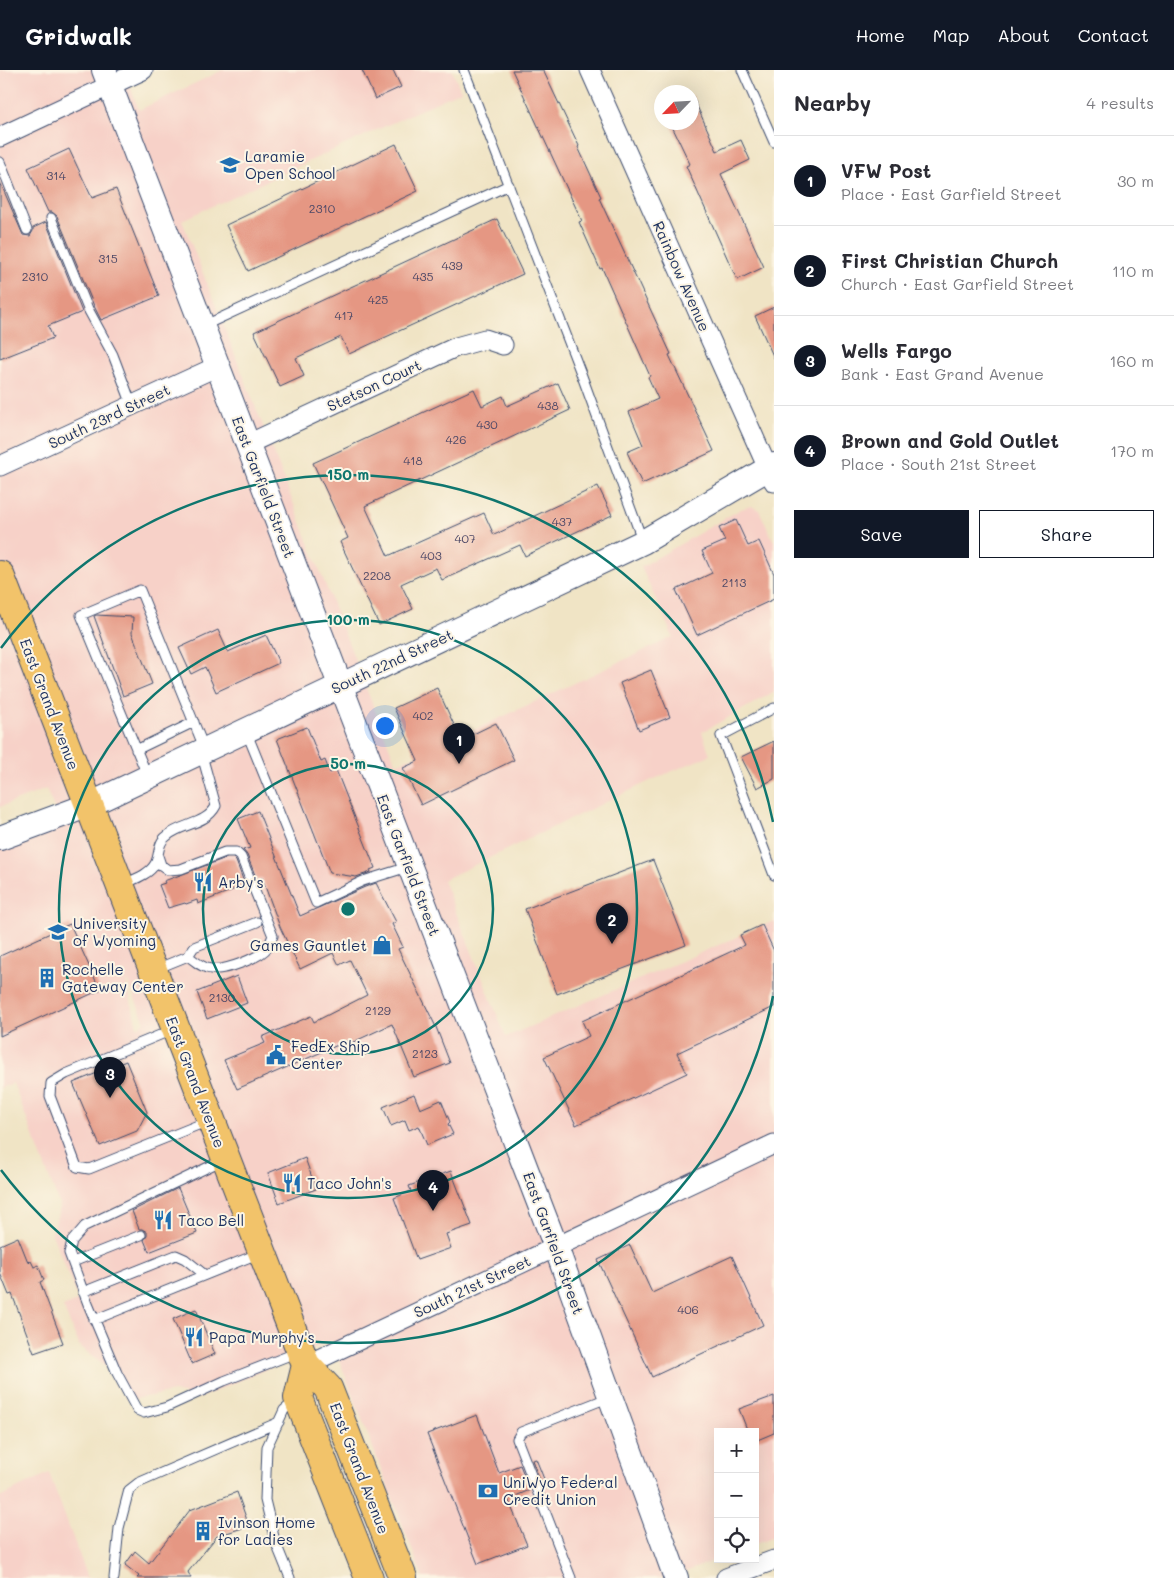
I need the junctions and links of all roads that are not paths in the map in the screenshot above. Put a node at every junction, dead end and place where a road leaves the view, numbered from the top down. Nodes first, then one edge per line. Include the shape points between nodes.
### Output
1 (143, 70) edge
2 (464, 70) edge
3 (590, 70) edge
4 (742, 70) edge
5 (107, 78) edge
6 (0, 137) edge
7 (774, 142) edge
8 (0, 162) edge
9 (509, 184) junction
10 (51, 218) dead end
11 (26, 230) dead end
12 (202, 326) junction
13 (503, 345) dead end
14 (218, 366) junction
15 (132, 405) junction
16 (248, 444) junction
17 (0, 466) edge
18 (772, 472) edge
19 (643, 542) junction
20 (0, 575) edge
21 (340, 685) junction
22 (774, 708) edge
23 (194, 722) junction
24 (246, 730) junction
25 (136, 750) junction
26 (203, 751) junction
27 (148, 777) junction
28 (89, 805) junction
29 (0, 838) edge
30 (158, 856) junction
31 (410, 867) junction
32 (774, 875) edge
33 (120, 885) junction
34 (257, 922) dead end
35 (188, 956) junction
36 (153, 970) junction
37 (176, 1028) junction
38 (211, 1120) junction
39 (774, 1144) edge
40 (226, 1159) junction
41 (141, 1234) dead end
42 (556, 1247) junction
43 (262, 1252) junction
44 (73, 1262) junction
45 (205, 1275) junction
46 (84, 1292) junction
47 (94, 1320) junction
48 (303, 1358) junction
49 (610, 1396) junction
50 (298, 1398) junction
51 (279, 1422) junction
52 (774, 1560) edge
53 (114, 1578) edge
54 (290, 1578) edge
55 (369, 1578) edge
56 (403, 1578) edge
57 (571, 1578) edge
58 (676, 1578) edge
59 (726, 1578) edge

1 - 5 street
2 - 9 lane
3 - 18 street, Rainbow Avenue
4 - 7 lane
5 - 6 street
5 - 12 street, East Garfield Street
8 - 11 lane
9 - 12 lane
9 - 19 lane
10 - 15 lane
12 - 14 street, East Garfield Street
13 - 16 street, Stetson Court via 485,340 456,347
14 - 15 street, South 23rd Street
14 - 16 street, East Garfield Street
15 - 17 street, South 23rd Street
16 - 21 street, East Garfield Street
18 - 19 street, South 22nd Street
19 - 21 street, South 22nd Street
20 - 28 main road, East Grand Avenue
21 - 24 street, South 22nd Street
21 - 31 street, East Garfield Street
22 - 32 lane via 722,736
23 - 25 lane
23 - 25 lane via 140,590 81,615
23 - 26 lane
24 - 26 street, South 22nd Street
24 - 31 lane via 316,902 364,881
25 - 27 lane
26 - 27 street, South 22nd Street
26 - 30 lane via 216,806 212,815 166,836
27 - 28 street, South 22nd Street
28 - 29 street, South 22nd Street
28 - 33 main road, East Grand Avenue
30 - 33 lane via 150,871
30 - 35 lane via 168,870 181,869 225,852 236,852 242,856 273,936 259,955 231,966 213,969
31 - 42 street, East Garfield Street
33 - 36 main road, East Grand Avenue
34 - 35 lane via 194,947
35 - 36 lane
36 - 37 main road, East Grand Avenue
37 - 38 main road, East Grand Avenue
37 - 38 lane via 66,1074 51,1084 50,1096 77,1167 89,1169
38 - 40 main road, East Grand Avenue
39 - 42 street, South 21st Street
40 - 43 main road, East Grand Avenue
40 - 44 lane via 86,1226 72,1241 69,1253
41 - 44 lane
42 - 48 street, South 21st Street
42 - 49 street, East Garfield Street
43 - 45 lane
43 - 48 main road, East Grand Avenue
44 - 46 lane
45 - 46 lane via 176,1255
45 - 47 lane
46 - 47 lane
47 - 48 lane via 120,1379 137,1410 144,1412 167,1406 224,1381
48 - 50 main road
48 - 56 main road, East Grand Avenue via 328,1388
49 - 57 lane via 521,1432 517,1439
49 - 58 street, East Garfield Street
50 - 51 lane via 284,1410
50 - 55 main road, East Grand Avenue
51 - 53 lane via 133,1486 129,1490 119,1528
51 - 54 lane via 267,1447 265,1500 275,1541
52 - 59 street

